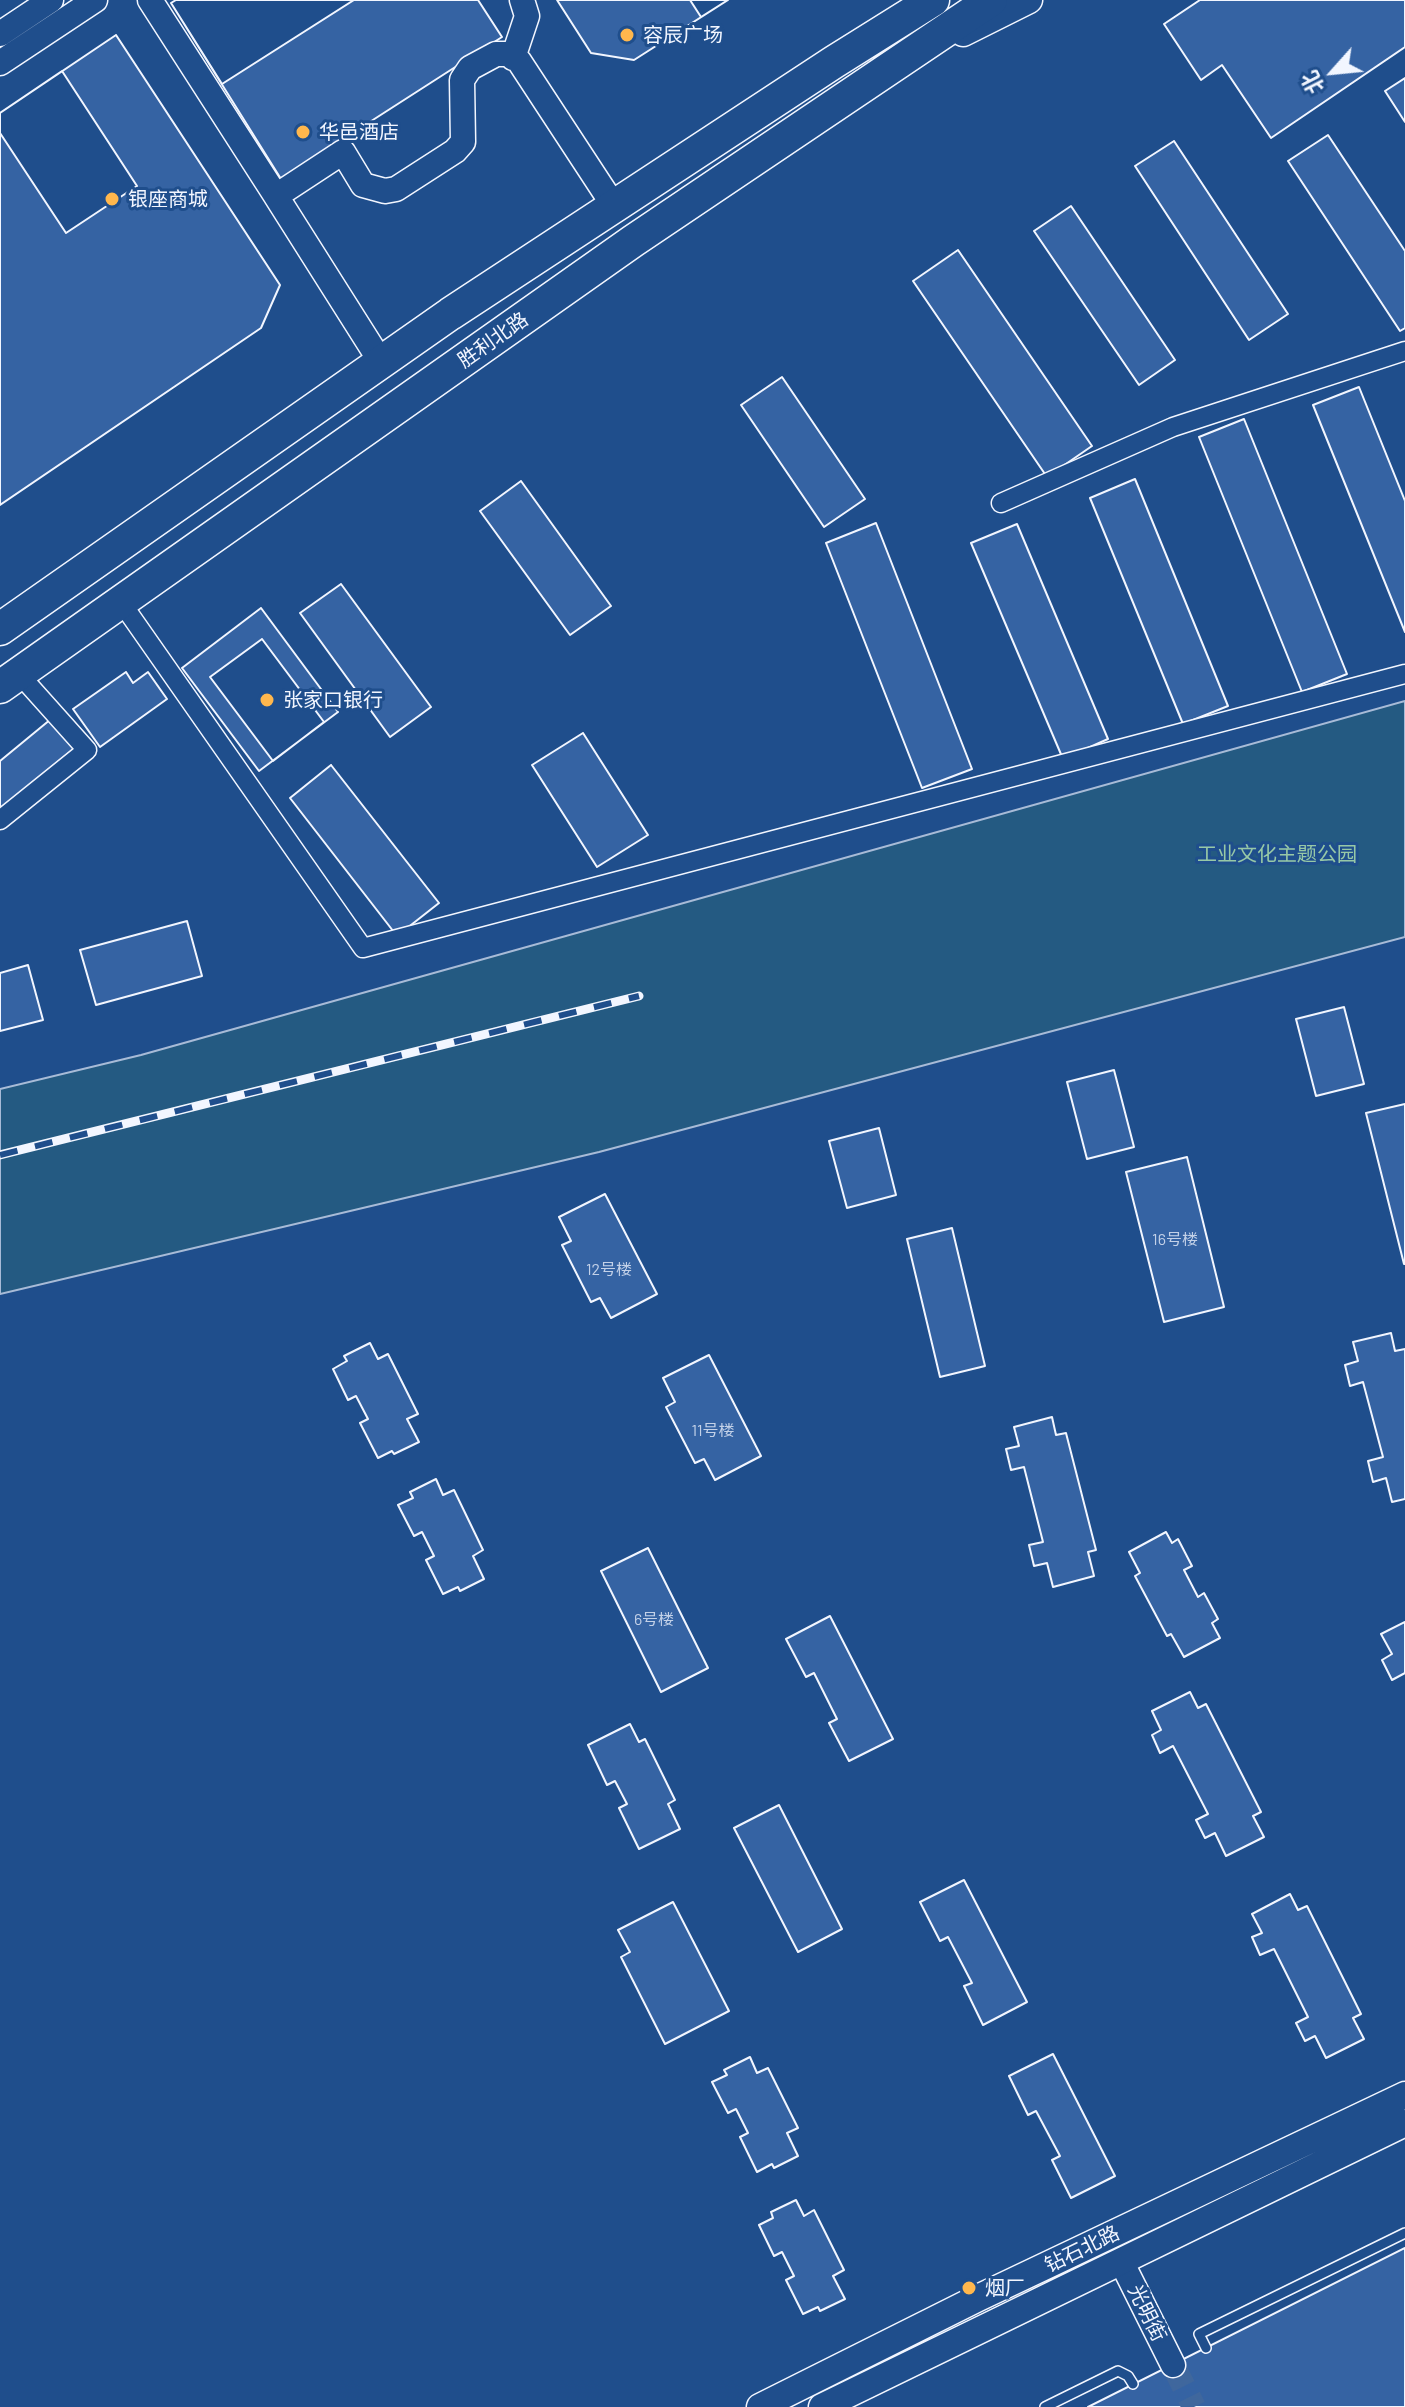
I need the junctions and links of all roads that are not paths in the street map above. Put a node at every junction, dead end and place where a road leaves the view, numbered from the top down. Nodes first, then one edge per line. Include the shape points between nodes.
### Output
1 (51, 0) edge
2 (95, 0) edge
3 (150, 0) edge
4 (522, 0) edge
5 (917, 0) edge
6 (933, 0) edge
7 (991, 0) edge
8 (1029, 0) edge
9 (0, 34) edge
10 (870, 39) junction
11 (513, 58) junction
12 (0, 63) edge
13 (888, 70) junction
14 (276, 196) junction
15 (614, 206) junction
16 (1405, 351) edge
17 (381, 362) junction
18 (1001, 503) dead end
19 (121, 602) junction
20 (0, 629) edge
21 (1405, 674) edge
22 (10, 680) edge
23 (0, 820) edge
24 (1405, 2095) edge
25 (1405, 2123) edge
26 (1405, 2233) edge
27 (1121, 2261) junction
28 (1206, 2348) dead end
29 (1173, 2365) tunnel mouth
30 (1133, 2384) dead end
31 (760, 2407) edge
32 (822, 2407) edge
33 (1045, 2407) edge

1 - 9 street
2 - 12 street
3 - 14 street
4 - 11 street via 527,16
5 - 10 main road
6 - 10 highway
7 - 13 highway, 胜利北路
8 - 13 main road
10 - 15 highway
11 - 14 street via 496,54 470,68 462,80 463,142 396,189 363,185 343,152
11 - 15 street
13 - 19 highway, 胜利北路 via 633,241
14 - 17 street
15 - 17 highway
16 - 18 street via 1173,427
17 - 20 highway
19 - 21 street via 363,948
19 - 22 highway, 胜利北路
22 - 23 street via 87,750
24 - 31 main road, 钻石北路
25 - 27 main road, 钻石北路
26 - 28 lane via 1199,2334
27 - 29 street, 光明街
27 - 32 main road, 钻石北路
30 - 33 lane via 1118,2371

